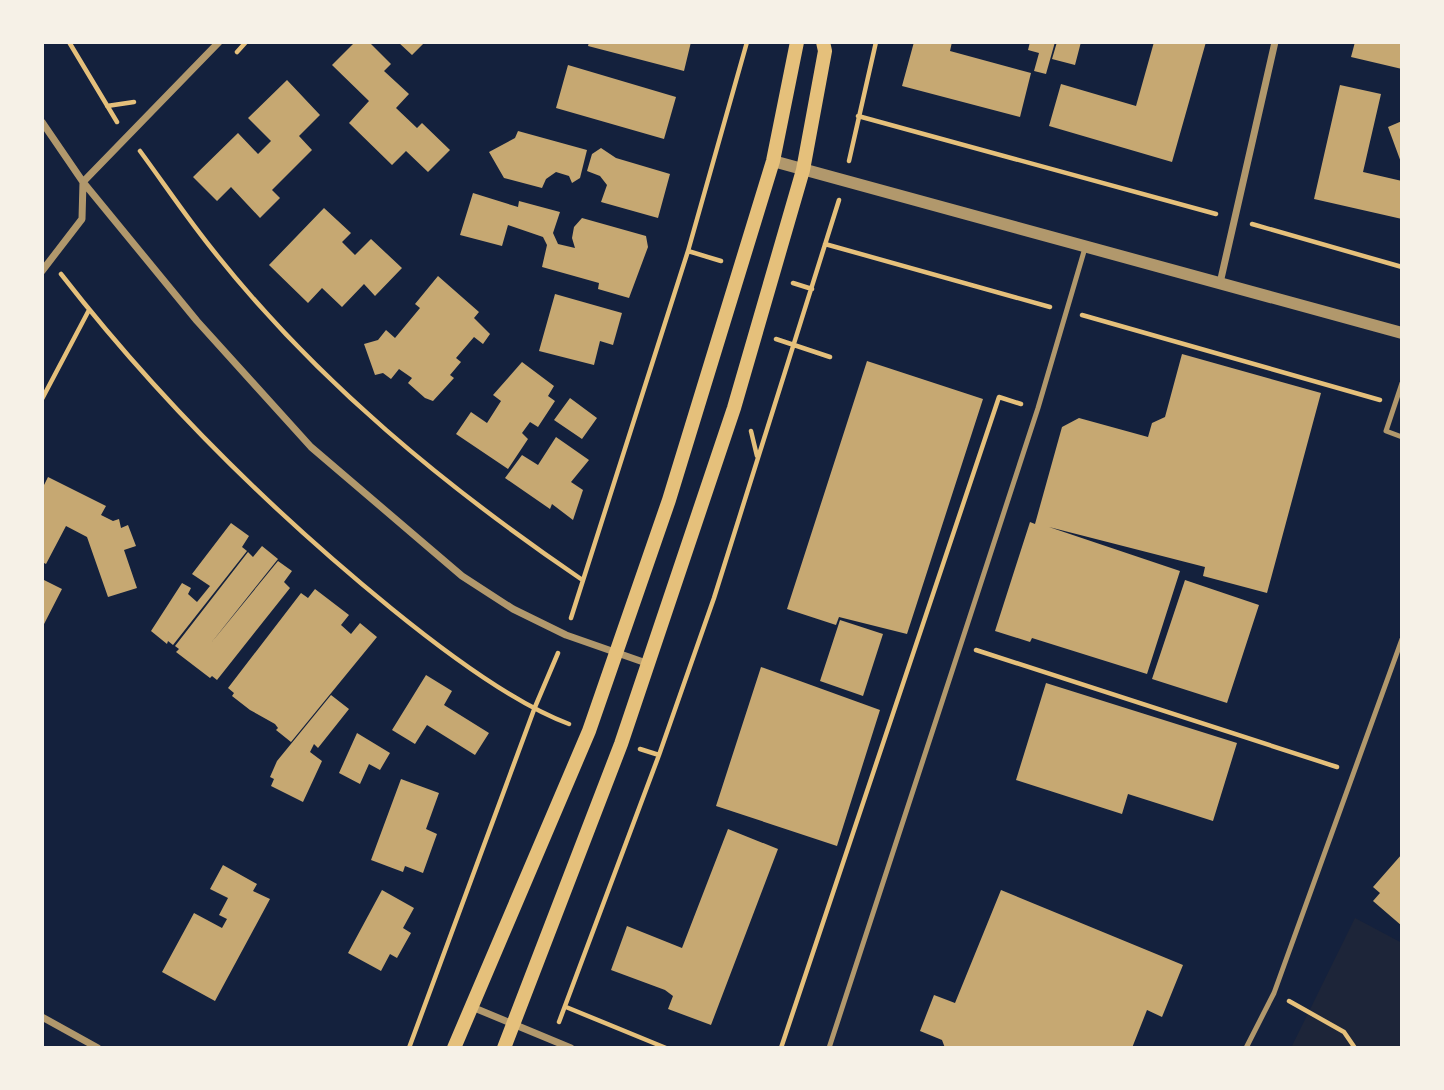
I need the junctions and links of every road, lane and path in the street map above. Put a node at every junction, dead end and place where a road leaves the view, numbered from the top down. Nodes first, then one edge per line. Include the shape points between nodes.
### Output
1 (69, 42) edge
2 (219, 42) edge
3 (747, 42) edge
4 (797, 42) edge
5 (823, 42) edge
6 (1275, 42) edge
7 (858, 116) dead end
8 (42, 122) edge
9 (127, 137) junction
10 (773, 161) junction
11 (803, 170) junction
12 (83, 182) junction
13 (1235, 219) junction
14 (825, 244) dead end
15 (1085, 248) junction
16 (49, 258) junction
17 (1402, 267) edge
18 (42, 271) edge
19 (1220, 283) junction
20 (89, 310) junction
21 (1068, 312) junction
22 (1402, 333) edge
23 (769, 337) dead end
24 (794, 345) junction
25 (830, 357) dead end
26 (1402, 383) edge
27 (42, 399) edge
28 (1396, 404) junction
29 (1038, 408) junction
30 (1402, 437) edge
31 (581, 579) junction
32 (566, 635) junction
33 (1402, 639) edge
34 (961, 645) junction
35 (616, 651) junction
36 (649, 664) junction
37 (535, 707) junction
38 (1355, 772) junction
39 (1274, 993) junction
40 (472, 1007) junction
41 (566, 1007) junction
42 (42, 1017) edge
43 (514, 1024) junction
44 (550, 1040) junction
45 (98, 1048) edge
46 (409, 1048) edge
47 (454, 1048) edge
48 (504, 1048) edge
49 (571, 1048) edge
50 (666, 1048) edge
51 (781, 1048) edge
52 (829, 1048) edge
53 (1246, 1048) edge
54 (1355, 1048) edge

1 - 9 path
2 - 9 street
3 - 31 path via 688,251
4 - 10 main road
5 - 11 main road
6 - 13 street
7 - 13 path
8 - 12 street
9 - 12 street
9 - 31 path via 217,256 329,379 426,466 502,526
10 - 11 street
10 - 35 main road via 669,500
11 - 15 street
11 - 36 main road via 734,408
12 - 16 street via 82,219
12 - 32 street via 197,321 311,447 462,576 513,609
13 - 17 path
13 - 19 street
14 - 21 path
15 - 19 street
15 - 21 lane
16 - 18 street
16 - 20 path
19 - 22 street
20 - 27 path
20 - 37 path via 258,495 444,651
21 - 28 path
21 - 29 lane
23 - 24 path
24 - 25 path
24 - 41 path via 714,598
26 - 28 lane
28 - 30 lane via 1386,431
29 - 34 lane
29 - 51 path via 999,397
31 - 32 path
32 - 35 street
32 - 37 path
33 - 38 lane
34 - 38 path
34 - 52 lane
35 - 36 street
35 - 40 main road via 589,731
36 - 43 main road
37 - 46 path
38 - 39 lane
39 - 53 lane
39 - 54 path via 1344,1032
40 - 43 street
40 - 47 main road
41 - 44 path
41 - 50 path
42 - 45 street
43 - 44 street
43 - 48 main road
44 - 49 street

